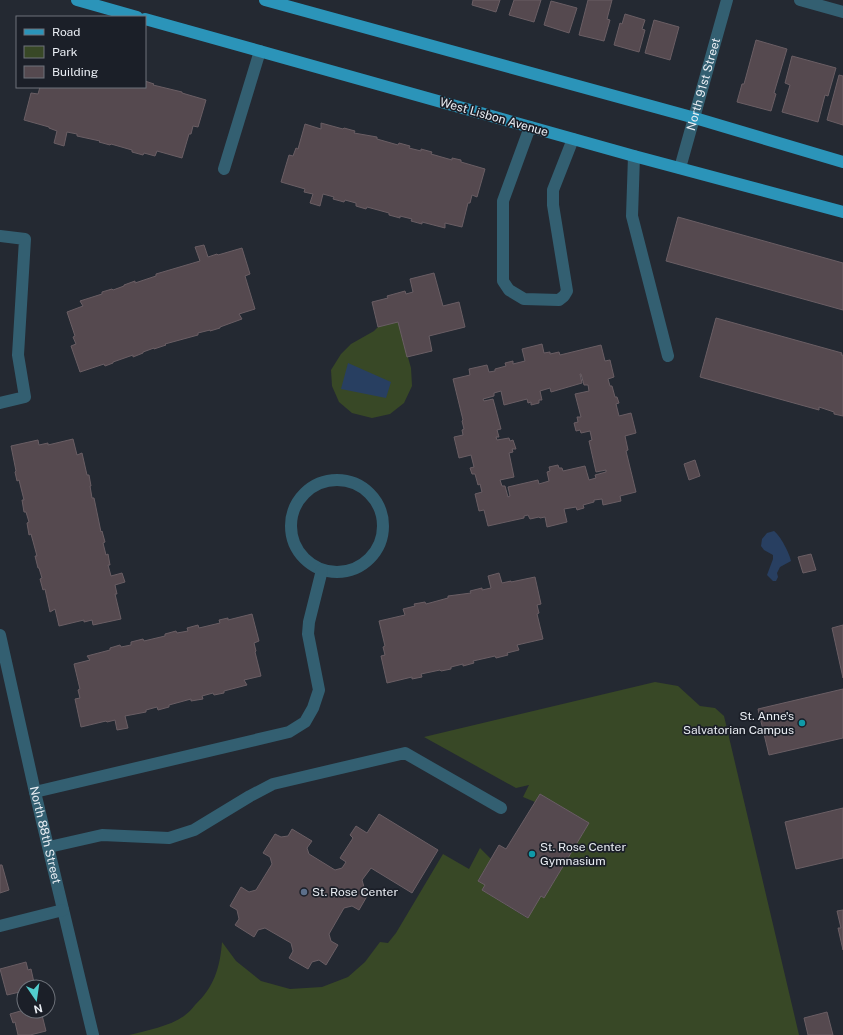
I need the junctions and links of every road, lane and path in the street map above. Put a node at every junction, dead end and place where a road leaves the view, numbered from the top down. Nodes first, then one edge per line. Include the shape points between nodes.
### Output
1 (76, 0) edge
2 (265, 0) edge
3 (727, 0) edge
4 (800, 0) edge
5 (843, 12) edge
6 (133, 16) edge
7 (146, 19) edge
8 (260, 51) junction
9 (695, 118) junction
10 (530, 126) junction
11 (573, 139) junction
12 (634, 156) junction
13 (843, 162) edge
14 (680, 168) junction
15 (224, 170) dead end
16 (843, 212) edge
17 (0, 236) edge
18 (668, 356) dead end
19 (0, 404) edge
20 (322, 570) junction
21 (0, 635) edge
22 (35, 792) junction
23 (501, 808) dead end
24 (48, 847) junction
25 (63, 910) junction
26 (0, 926) edge
27 (93, 1035) edge

1 - 6 main road
2 - 9 main road
3 - 9 street, North 91st Street
4 - 5 street
7 - 8 main road, West Lisbon Avenue
8 - 10 main road, West Lisbon Avenue
8 - 15 street
9 - 13 main road
9 - 14 street, North 91st Street
10 - 11 main road, West Lisbon Avenue
10 - 11 street via 503,201 503,281 509,290 524,299 559,300 567,291 553,205 553,190
11 - 12 main road, West Lisbon Avenue
12 - 14 main road, West Lisbon Avenue
12 - 18 street via 632,216
14 - 16 main road, West Lisbon Avenue
17 - 19 street via 25,239 18,355 25,397
20 - 20 street via 308,562 297,550 291,536 291,520 296,505 305,492 317,484 332,480 360,486 372,496 380,508 383,522 382,537 376,551 366,562 353,570 337,573
20 - 22 street via 308,634 318,690 314,708 305,722 289,732
21 - 22 street, North 88th Street
22 - 24 street, North 88th Street
23 - 24 street via 405,753 273,784 194,830 169,838 102,835
24 - 25 street, North 88th Street
25 - 26 street
25 - 27 street, North 88th Street

